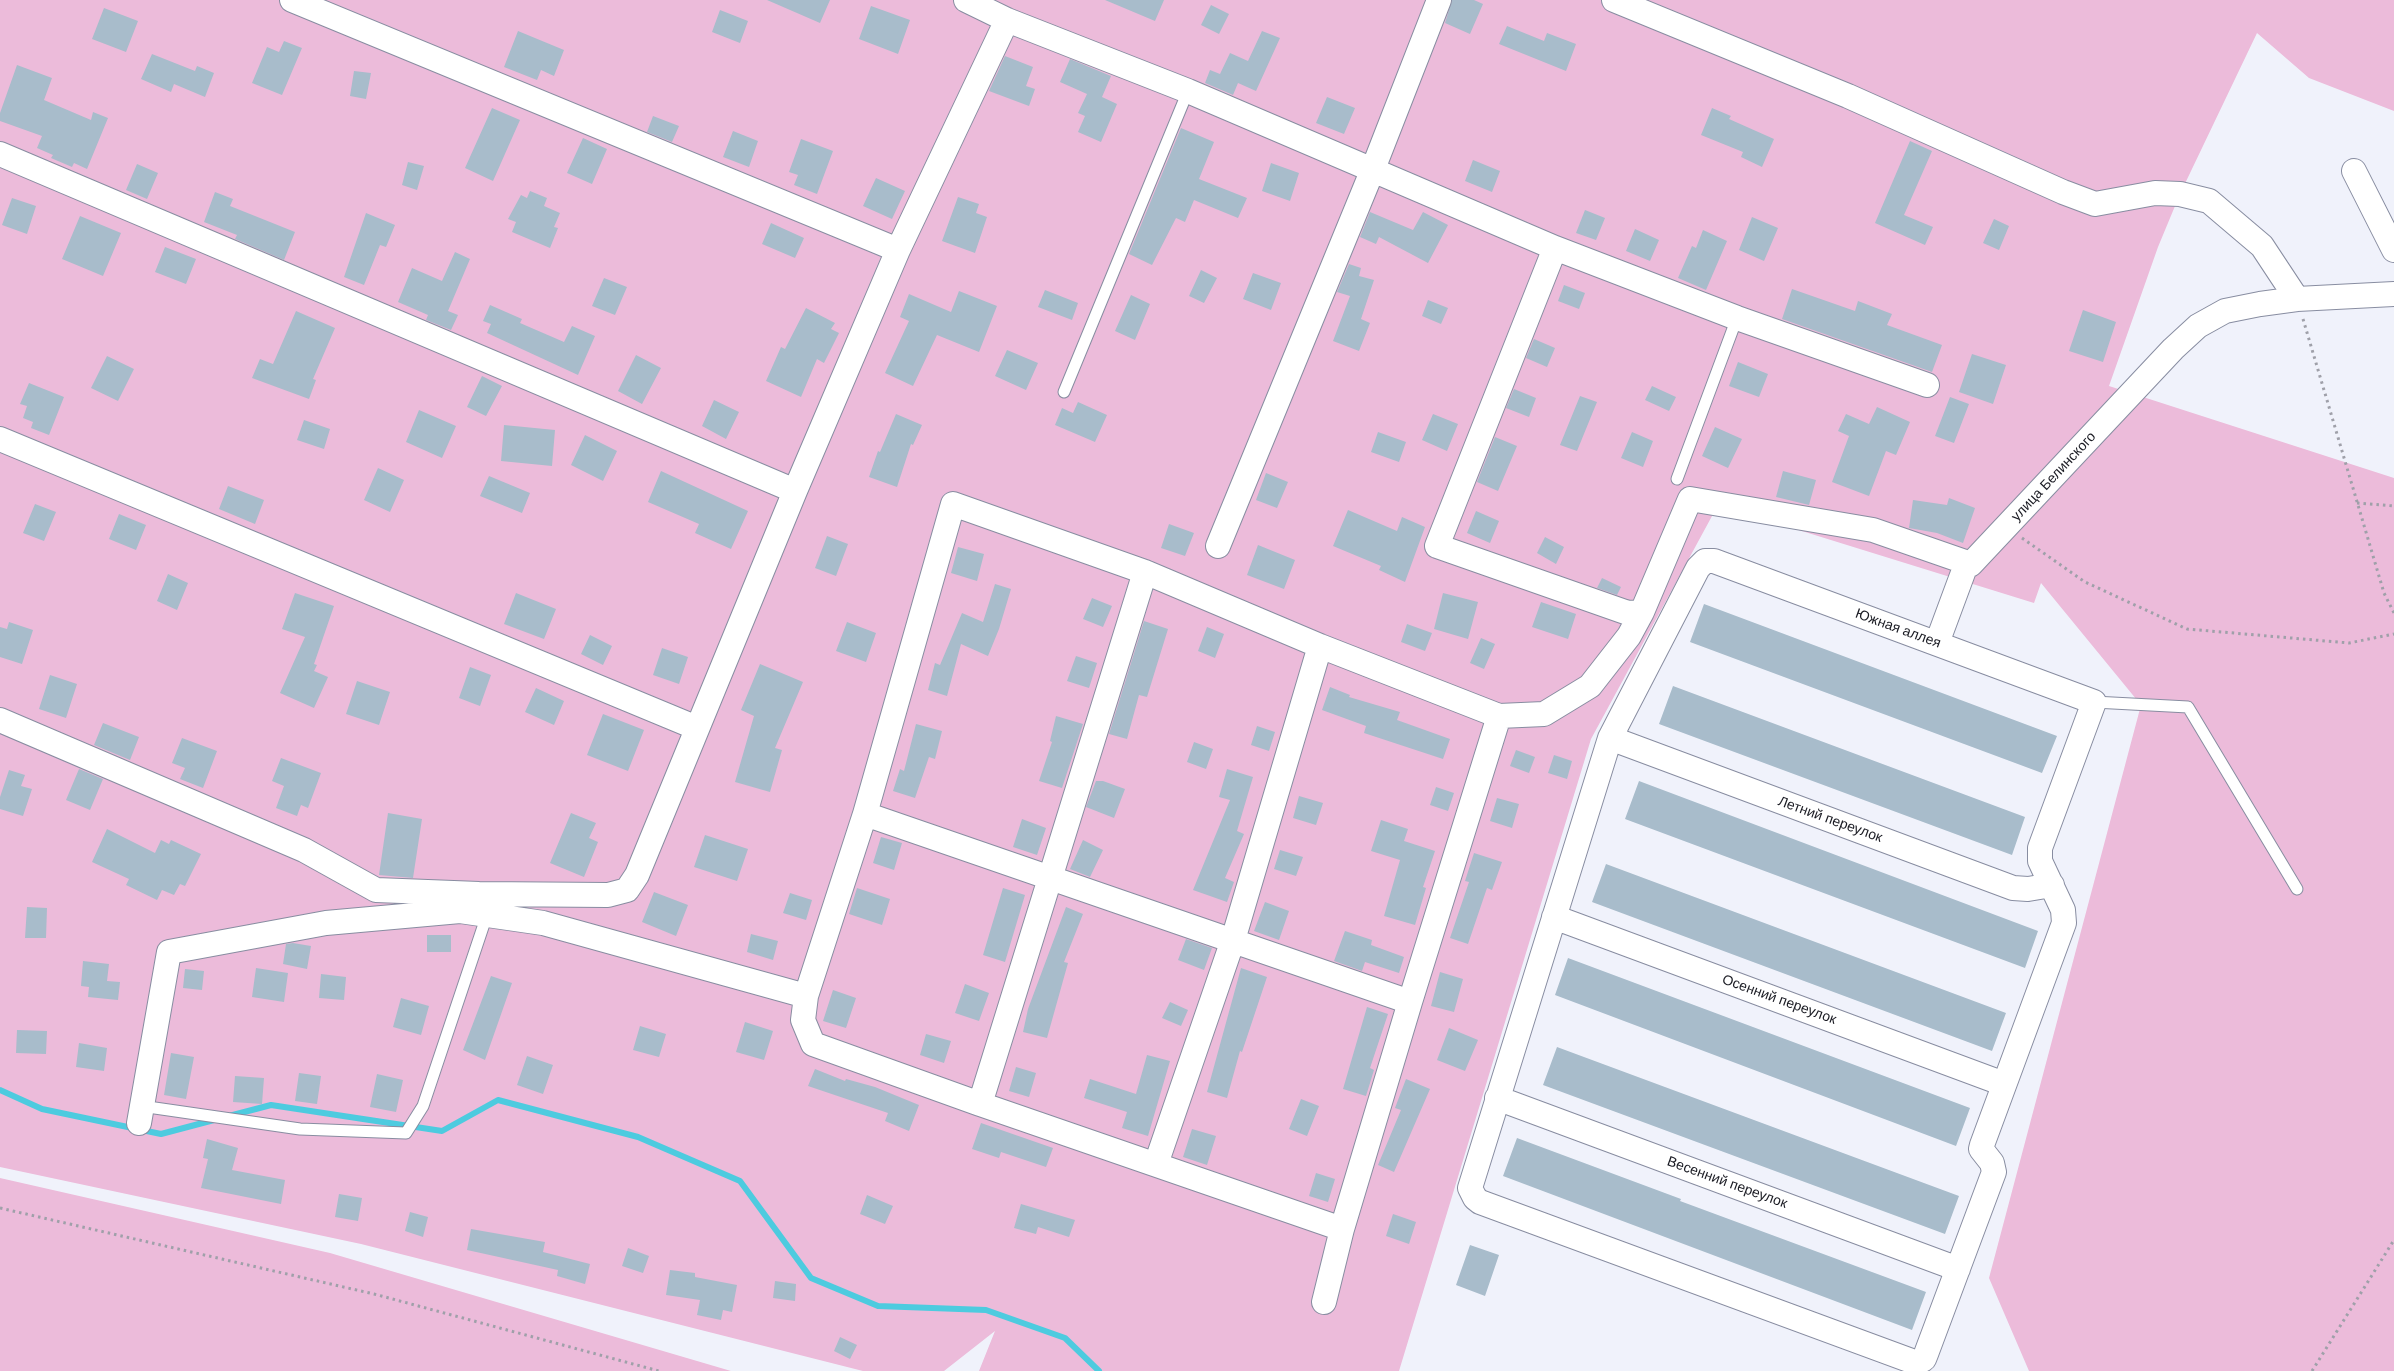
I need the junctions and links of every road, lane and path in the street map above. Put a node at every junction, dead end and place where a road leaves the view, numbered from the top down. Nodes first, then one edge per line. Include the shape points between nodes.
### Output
1 (292, 0) edge
2 (966, 0) edge
3 (1439, 0) edge
4 (1614, 0) edge
5 (1007, 20) junction
6 (1188, 91) junction
7 (0, 154) edge
8 (1373, 170) junction
9 (2354, 171) dead end
10 (1555, 248) junction
11 (898, 250) junction
12 (2394, 250) edge
13 (2394, 294) edge
14 (2297, 300) junction
15 (1737, 318) junction
16 (1927, 385) dead end
17 (1064, 392) dead end
18 (0, 439) edge
19 (1677, 479) dead end
20 (795, 490) junction
21 (2357, 503) junction
22 (2394, 506) edge
23 (2007, 528) junction
24 (1218, 546) dead end
25 (1967, 562) junction
26 (1145, 572) junction
27 (1642, 612) junction
28 (2394, 613) edge
29 (2394, 634) edge
30 (1937, 643) junction
31 (1320, 646) junction
32 (2094, 702) junction
33 (1499, 716) junction
34 (0, 720) edge
35 (697, 728) junction
36 (1610, 738) junction
37 (865, 814) junction
38 (1050, 878) junction
39 (2052, 885) junction
40 (2297, 889) dead end
41 (487, 915) junction
42 (1554, 917) junction
43 (1233, 940) junction
44 (806, 996) junction
45 (1410, 1002) junction
46 (2004, 1084) junction
47 (1497, 1098) junction
48 (980, 1104) junction
49 (140, 1114) joint
50 (1156, 1164) junction
51 (0, 1208) edge
52 (1342, 1229) junction
53 (2394, 1240) edge
54 (1958, 1269) junction
55 (1324, 1302) dead end
56 (659, 1371) edge
57 (2312, 1371) edge

1 - 11 street
2 - 5 street
3 - 8 street
4 - 14 street via 1848,96 2095,204 2155,193 2180,194 2209,202 2262,246
5 - 6 street
5 - 11 street
6 - 8 street
6 - 17 lane
7 - 20 street
8 - 10 street
8 - 24 street
9 - 12 street
10 - 15 street
10 - 27 street via 1437,546 1628,613
11 - 20 street
13 - 14 street, улица Белинского
14 - 21 path
14 - 23 street, улица Белинского via 2225,310 2198,326
15 - 16 street
15 - 19 lane
18 - 35 street
20 - 35 street
21 - 22 path
21 - 28 path via 2384,593
23 - 25 street, улица Белинского via 1972,564
23 - 29 path via 2085,582 2187,629 2348,643
25 - 27 street via 1873,530 1690,499
25 - 30 street
26 - 31 street
26 - 37 street via 953,504
26 - 38 street
27 - 33 street via 1629,636 1590,686 1544,714
30 - 32 street, Южная аллея
30 - 36 street, Южная аллея via 1714,561 1702,563
31 - 33 street
31 - 43 street
32 - 39 street via 2040,848 2040,861
32 - 40 lane via 2188,707
33 - 45 street
34 - 35 street via 304,850 376,890 608,896 628,890 637,875
36 - 39 street, Летний переулок via 2014,888
36 - 42 street
37 - 38 street
37 - 44 street
38 - 43 street
38 - 48 street
39 - 46 street via 2063,910 2064,923
41 - 44 street via 543,923
41 - 49 street via 460,911 326,923 169,952
41 - 49 lane via 423,1106 406,1133 300,1129
42 - 46 street, Осенний переулок
42 - 47 street
43 - 45 street
43 - 50 street
44 - 48 street via 803,1020 813,1044
45 - 52 street
46 - 54 street via 1981,1149 1992,1163 1994,1172
47 - 54 street, Весенний переулок
47 - 54 street via 1472,1178 1472,1193 1480,1202 1917,1362 1924,1359
48 - 50 street
50 - 52 street
51 - 56 path via 374,1294
52 - 55 street
53 - 57 path

